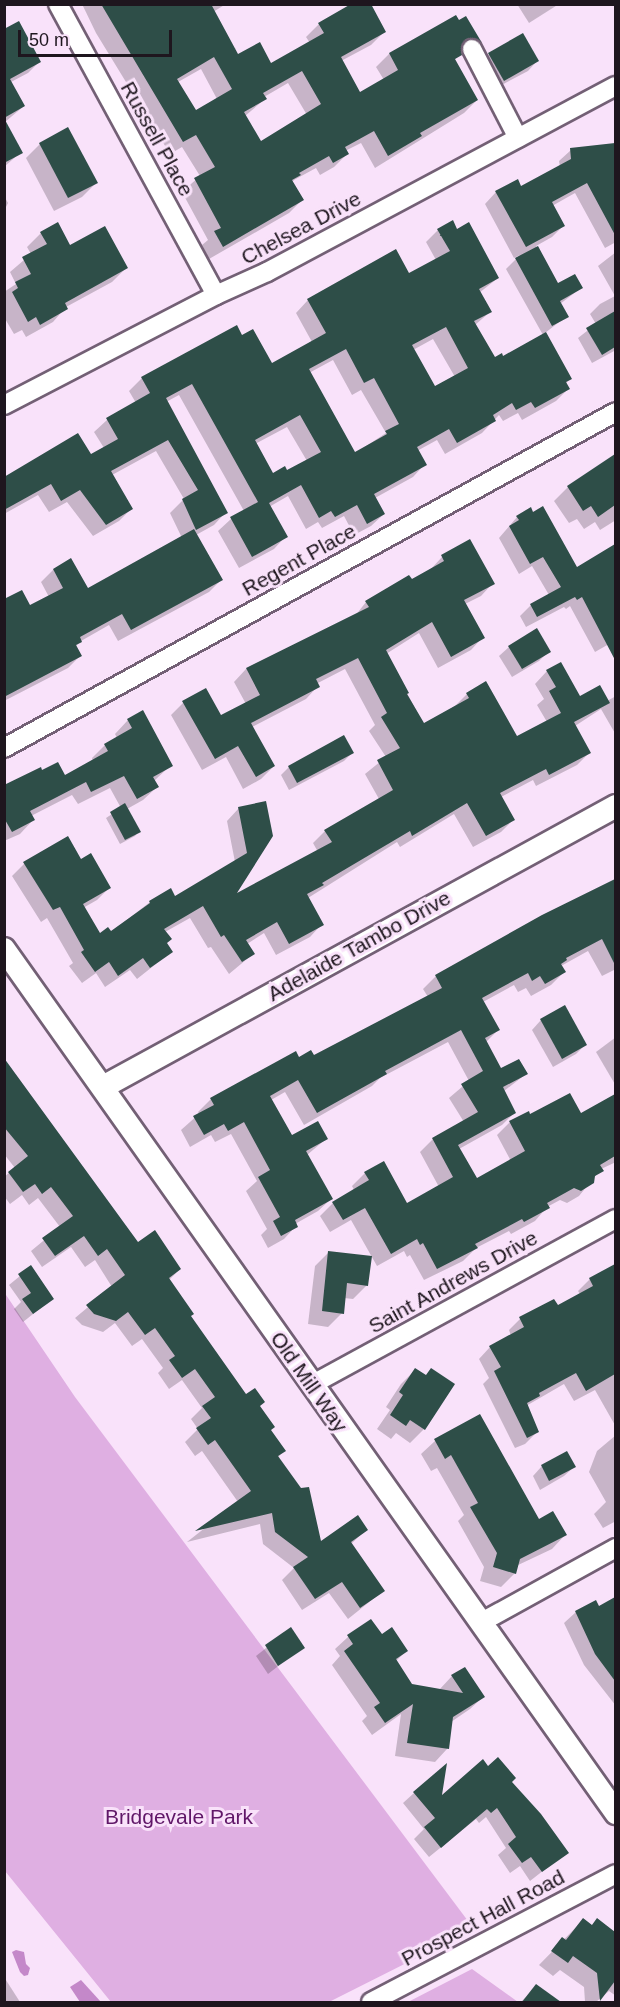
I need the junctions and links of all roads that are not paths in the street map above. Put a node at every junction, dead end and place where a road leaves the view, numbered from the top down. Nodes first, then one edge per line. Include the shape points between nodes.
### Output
1 (58, 4) edge
2 (472, 49) dead end
3 (615, 86) edge
4 (518, 138) junction
5 (216, 295) junction
6 (4, 405) edge
7 (615, 412) edge
8 (4, 748) edge
9 (615, 806) edge
10 (4, 949) edge
11 (103, 1088) junction
12 (615, 1219) edge
13 (311, 1385) junction
14 (615, 1548) edge
15 (480, 1623) junction
16 (615, 1813) edge
17 (615, 1874) edge
18 (371, 2002) edge

1 - 5 street, Russell Place
2 - 4 street
3 - 4 street, Chelsea Drive
4 - 5 street, Chelsea Drive via 267,272
5 - 6 street, Chelsea Drive
7 - 8 street, Regent Place
9 - 11 street, Adelaide Tambo Drive
10 - 11 street, Old Mill Way
11 - 13 street, Old Mill Way
12 - 13 street, Saint Andrews Drive
13 - 15 street, Old Mill Way
14 - 15 street
15 - 16 street, Old Mill Way
17 - 18 street, Prospect Hall Road

